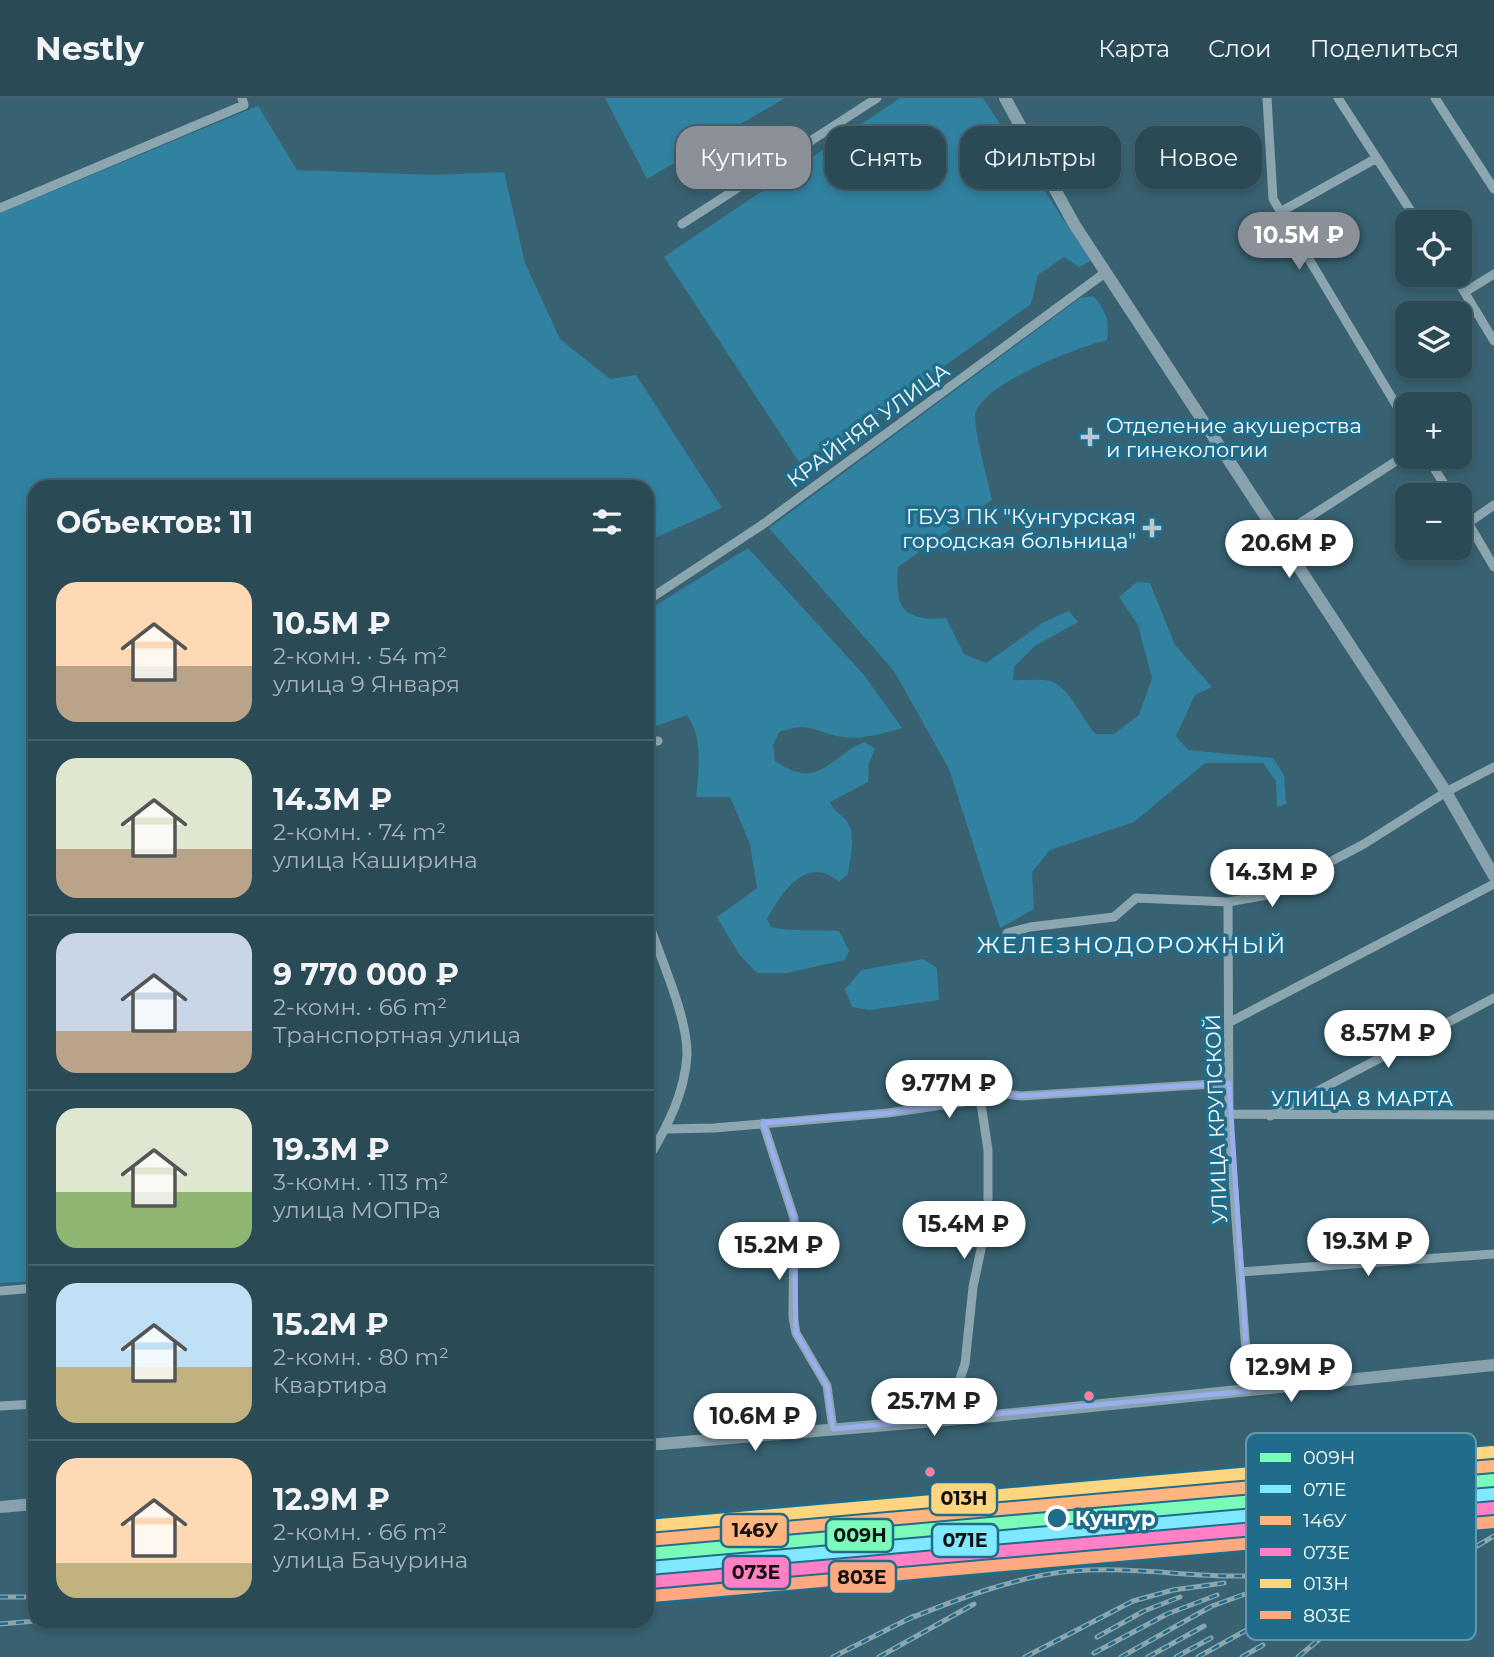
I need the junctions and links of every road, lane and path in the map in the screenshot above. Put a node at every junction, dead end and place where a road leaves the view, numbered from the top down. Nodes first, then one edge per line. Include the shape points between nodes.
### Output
1 (242, 98) edge
2 (877, 98) edge
3 (1006, 98) edge
4 (1268, 98) edge
5 (1338, 98) edge
6 (1435, 98) edge
7 (1375, 159) junction
8 (1494, 190) edge
9 (0, 208) edge
10 (1410, 210) edge
11 (1282, 211) junction
12 (682, 223) dead end
13 (1106, 272) junction
14 (1494, 274) edge
15 (1462, 287) edge
16 (1465, 292) junction
17 (1494, 341) edge
18 (1395, 403) edge
19 (1395, 462) edge
20 (1494, 505) edge
21 (1472, 520) edge
22 (1472, 530) edge
23 (1280, 536) junction
24 (1494, 567) edge
25 (654, 596) edge
26 (1494, 767) edge
27 (1446, 792) junction
28 (1494, 876) edge
29 (1494, 884) edge
30 (1228, 902) junction
31 (1007, 933) dead end
32 (654, 939) edge
33 (1494, 998) edge
34 (1230, 1022) junction
35 (1229, 1083) junction
36 (980, 1097) junction
37 (1230, 1114) junction
38 (1494, 1115) edge
39 (1269, 1117) junction
40 (763, 1123) junction
41 (666, 1129) junction
42 (654, 1149) edge
43 (1494, 1254) edge
44 (1240, 1272) junction
45 (28, 1288) edge
46 (0, 1291) edge
47 (1494, 1365) edge
48 (1249, 1391) junction
49 (28, 1404) edge
50 (0, 1406) edge
51 (951, 1420) junction
52 (832, 1429) junction
53 (654, 1444) edge
54 (28, 1505) edge
55 (0, 1507) edge

1 - 9 street via 244,105
2 - 12 street
3 - 13 street via 1074,224
4 - 11 street via 1273,199
5 - 7 street
6 - 8 street
7 - 10 street
7 - 11 street
11 - 18 street
13 - 23 street
13 - 25 street, КРАЙНЯЯ УЛИЦА via 762,525
14 - 16 street
15 - 16 street
16 - 17 street
19 - 23 street
20 - 21 street
22 - 24 street
23 - 27 street
26 - 27 street
27 - 28 street
27 - 30 street via 1285,887
29 - 34 street
30 - 31 street via 1136,898 1114,917
30 - 34 street, УЛИЦА КРУПСКОЙ
32 - 41 street via 678,1009 687,1054
33 - 39 street
34 - 35 street, УЛИЦА КРУПСКОЙ
35 - 36 street via 1021,1096 992,1092
35 - 37 street, УЛИЦА КРУПСКОЙ
36 - 40 street via 888,1113
36 - 51 street via 988,1150 988,1216 973,1287 965,1364 951,1405
37 - 39 street, УЛИЦА 8 МАРТА
37 - 44 street, УЛИЦА КРУПСКОЙ
38 - 39 street, УЛИЦА 8 МАРТА
40 - 41 street
40 - 52 street via 794,1218 796,1334 827,1387
41 - 42 street
43 - 44 street
44 - 48 street, УЛИЦА КРУПСКОЙ
45 - 46 street
47 - 48 street
48 - 51 street
49 - 50 street
51 - 52 street
52 - 53 street
54 - 55 street

